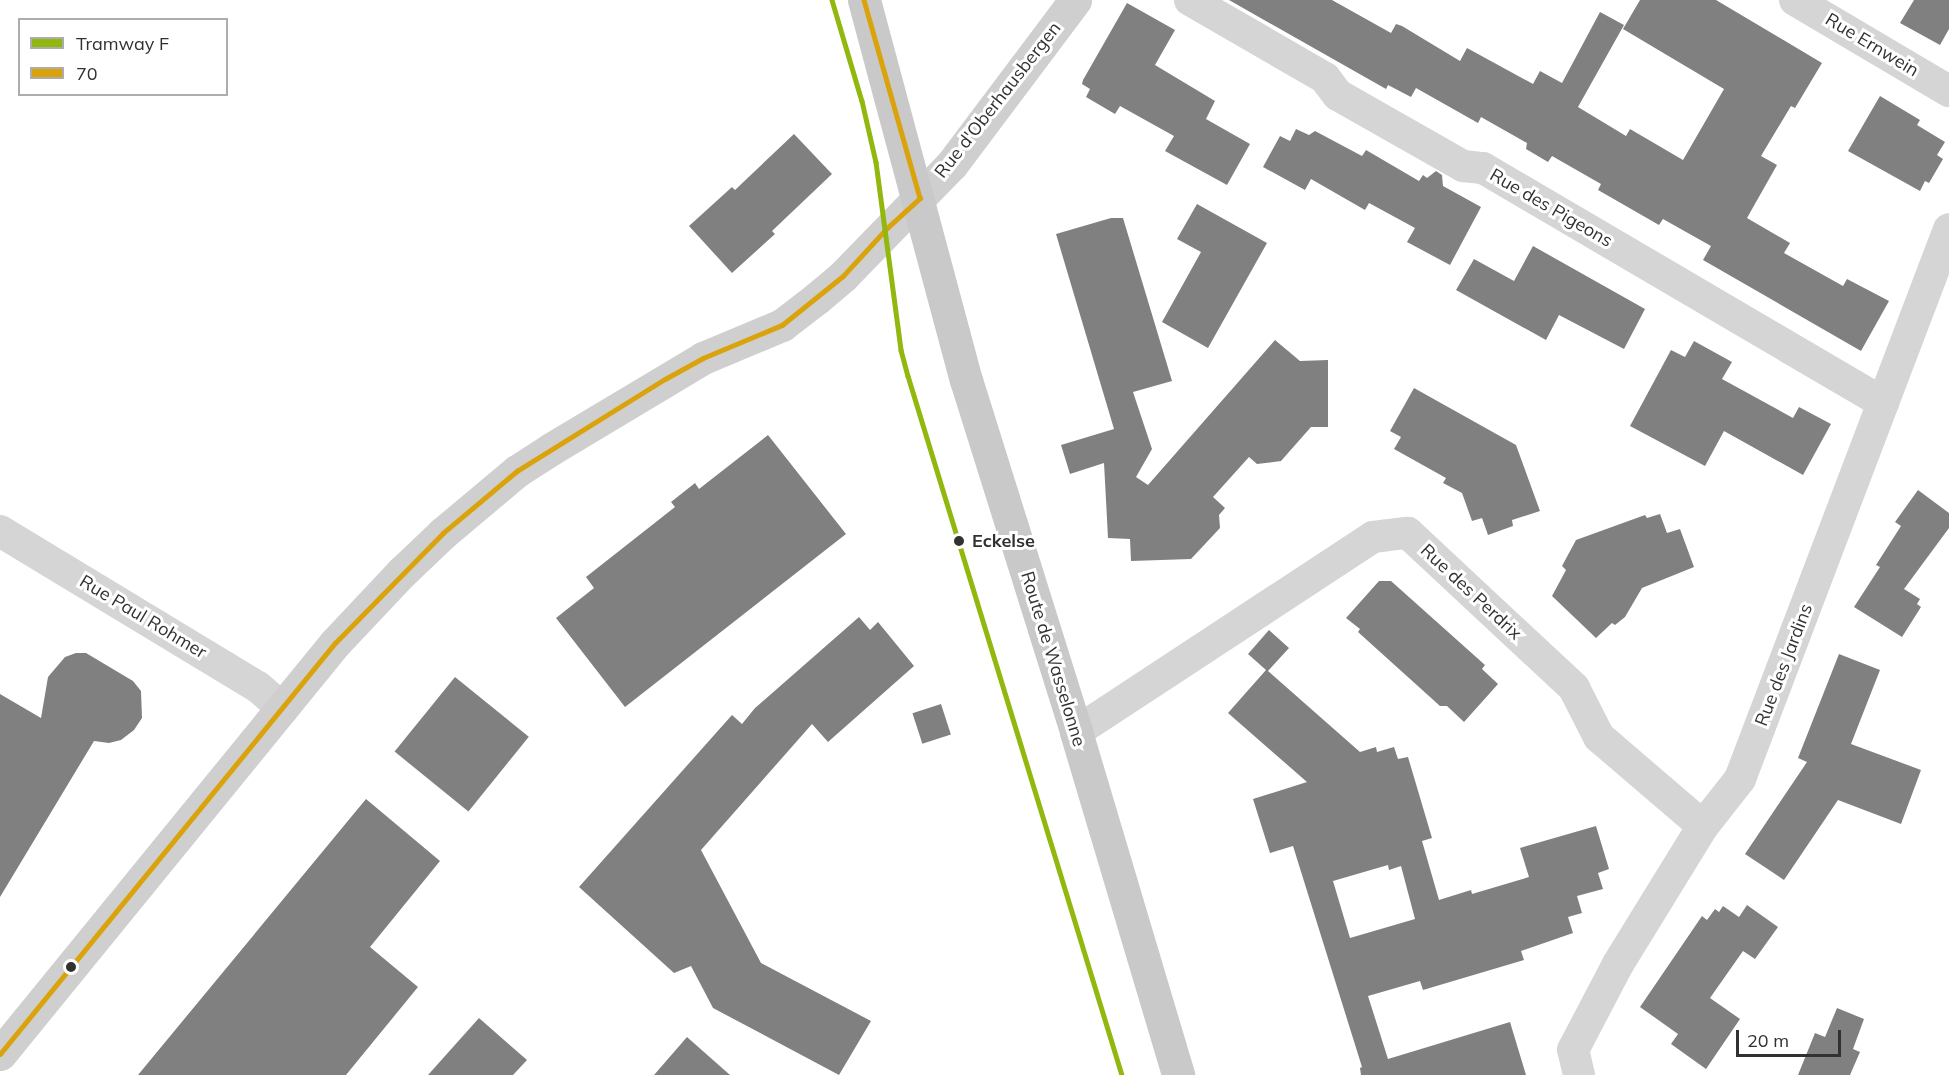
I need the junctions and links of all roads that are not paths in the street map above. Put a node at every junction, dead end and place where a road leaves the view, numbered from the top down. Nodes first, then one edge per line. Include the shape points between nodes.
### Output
1 (864, 0) edge
2 (1075, 0) edge
3 (1190, 0) edge
4 (1795, 0) edge
5 (1949, 91) edge
6 (920, 198) junction
7 (1949, 229) edge
8 (1883, 403) junction
9 (0, 531) edge
10 (282, 709) junction
11 (1076, 732) junction
12 (1703, 826) junction
13 (0, 1054) edge
14 (1178, 1075) edge
15 (1579, 1075) edge

1 - 6 main road, Route de Wasselonne
2 - 6 street, Rue d'Oberhausbergen via 974,137
3 - 8 street, Rue des Pigeons via 1325,78 1338,95 1463,165 1483,168
4 - 5 street, Rue Ernwein
6 - 10 street, Rue d'Oberhausbergen via 843,276 782,325 665,379 517,471 402,572 335,643
6 - 11 main road, Route de Wasselonne via 966,380
7 - 8 street, Rue des Jardins
8 - 12 street, Rue des Jardins via 1740,779
9 - 10 street, Rue Paul Rohmer via 258,687
10 - 13 street, Rue d'Oberhausbergen
11 - 12 street, Rue des Perdrix via 1373,537 1408,533 1574,688 1599,737
11 - 14 main road, Route de Wasselonne
12 - 15 street, Rue des Jardins via 1618,964 1573,1050

